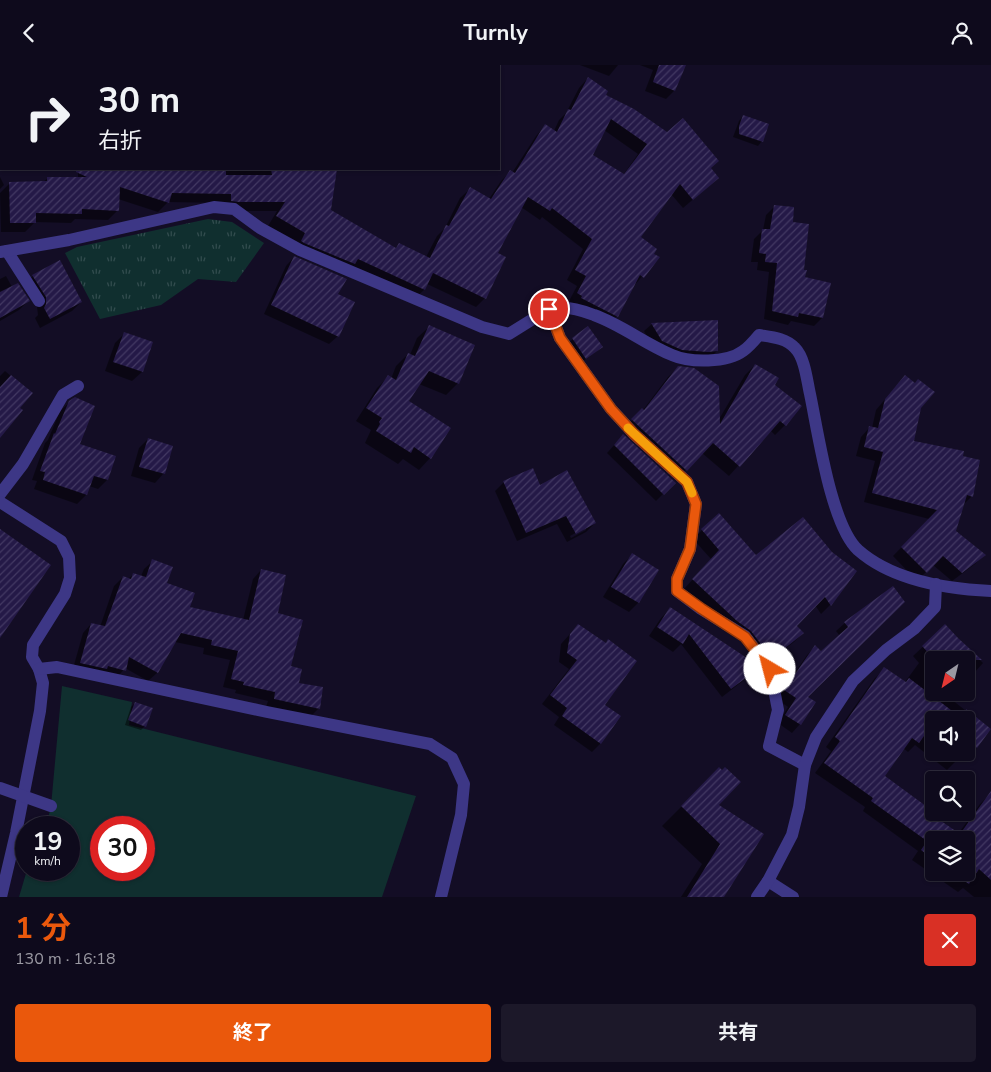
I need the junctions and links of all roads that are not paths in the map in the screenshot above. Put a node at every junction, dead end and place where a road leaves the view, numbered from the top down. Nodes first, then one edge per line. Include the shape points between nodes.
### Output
1 (4, 251) edge
2 (39, 301) dead end
3 (549, 309) junction
4 (78, 385) dead end
5 (0, 494) edge
6 (0, 502) edge
7 (936, 584) junction
8 (991, 591) edge
9 (39, 669) junction
10 (805, 765) junction
11 (0, 788) edge
12 (51, 806) dead end
13 (768, 881) junction
14 (1, 897) edge
15 (441, 897) edge
16 (757, 897) edge
17 (793, 897) edge

1 - 2 street
1 - 3 street via 69,241 214,207 234,209 300,250 482,327 508,334
3 - 7 street via 582,311 610,321 674,356 699,360 721,360 742,352 760,335 777,337 795,348 805,367 828,482 843,527 857,549 878,564 902,575
3 - 10 street via 560,338 611,409 687,482 696,504 690,549 677,579 677,591 745,637 770,669 778,710 769,746
4 - 5 street via 63,395 23,464
6 - 9 street via 61,541 69,557 70,578 65,594 33,645 32,657
7 - 8 street
7 - 10 street via 935,607 853,681 816,737
9 - 14 street via 43,683 40,711
9 - 15 street via 57,667 430,744 452,757 464,784 461,815
10 - 13 street via 792,835
11 - 12 street, bridge
13 - 16 street
13 - 17 street

